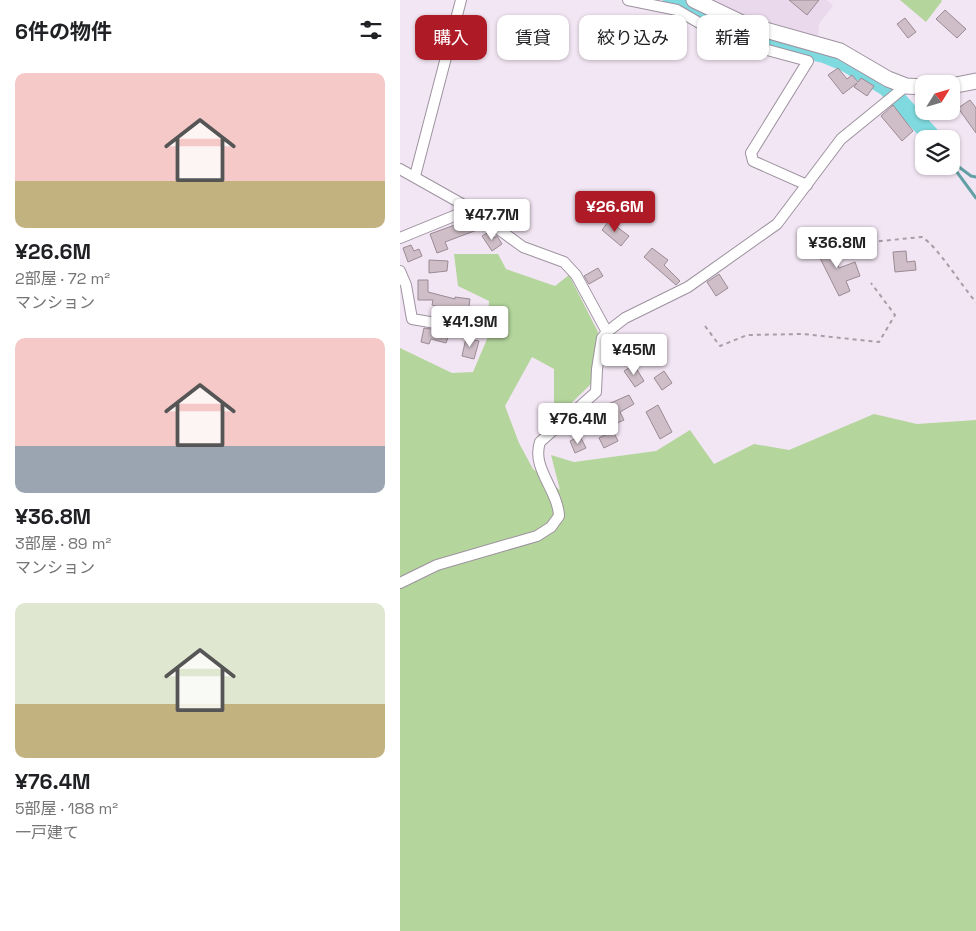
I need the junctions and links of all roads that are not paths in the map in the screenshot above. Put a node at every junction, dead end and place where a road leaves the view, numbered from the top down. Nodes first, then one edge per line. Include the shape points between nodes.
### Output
1 (461, 0) edge
2 (628, 0) edge
3 (701, 2) edge
4 (976, 81) edge
5 (960, 84) edge
6 (915, 89) edge
7 (898, 92) junction
8 (400, 169) edge
9 (415, 176) junction
10 (806, 185) junction
11 (471, 209) junction
12 (400, 238) edge
13 (400, 271) edge
14 (483, 331) dead end
15 (607, 332) junction
16 (400, 584) edge

1 - 9 street
2 - 10 street via 677,10 727,39 808,61 751,154 753,161
3 - 7 main road via 744,24 840,50 888,79
4 - 5 main road
6 - 7 main road
7 - 10 street via 840,139
8 - 9 street
9 - 11 street
10 - 15 street via 777,224 688,287 625,318
11 - 12 street
11 - 15 street via 523,247 564,262 576,275
13 - 14 street via 412,319
15 - 16 street via 602,338 596,392 540,442 537,451 538,461 559,505 559,516 551,527 538,536 437,565

